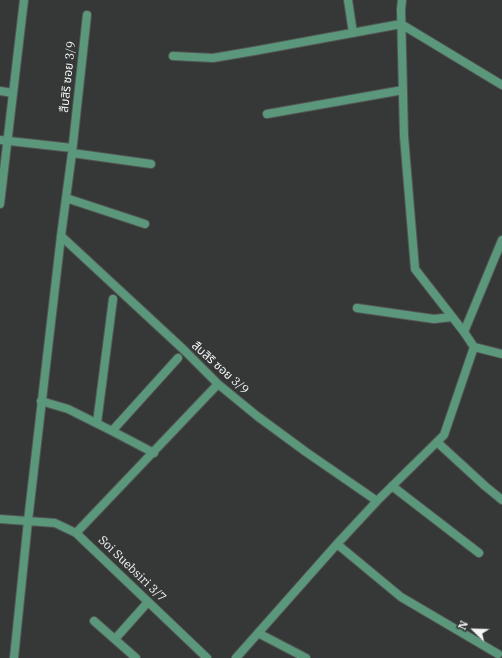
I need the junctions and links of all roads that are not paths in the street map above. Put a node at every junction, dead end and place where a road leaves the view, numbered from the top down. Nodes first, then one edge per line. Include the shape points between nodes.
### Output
1 (24, 0) edge
2 (348, 0) edge
3 (402, 0) edge
4 (87, 15) dead end
5 (401, 24) junction
6 (353, 33) junction
7 (173, 56) dead end
8 (502, 85) edge
9 (402, 90) junction
10 (0, 91) edge
11 (13, 93) junction
12 (267, 114) dead end
13 (4, 140) edge
14 (72, 151) junction
15 (151, 164) dead end
16 (1, 184) edge
17 (66, 198) junction
18 (0, 204) edge
19 (145, 224) dead end
20 (61, 236) junction
21 (502, 240) edge
22 (113, 299) dead end
23 (357, 308) dead end
24 (452, 317) junction
25 (464, 332) junction
26 (474, 347) junction
27 (502, 354) edge
28 (178, 358) dead end
29 (218, 384) junction
30 (42, 401) junction
31 (96, 423) junction
32 (112, 431) junction
33 (437, 442) junction
34 (154, 453) junction
35 (392, 486) junction
36 (502, 500) edge
37 (377, 501) junction
38 (0, 519) edge
39 (28, 521) junction
40 (76, 533) junction
41 (337, 544) junction
42 (479, 553) dead end
43 (148, 602) junction
44 (94, 622) dead end
45 (258, 633) junction
46 (115, 639) junction
47 (502, 646) edge
48 (497, 656) edge
49 (14, 658) edge
50 (136, 658) edge
51 (207, 658) edge
52 (236, 658) edge
53 (306, 658) edge

1 - 11 street
2 - 6 street
3 - 5 street
4 - 14 street, สืบสิริ ซอย 3/9
5 - 6 street
5 - 8 street
5 - 9 street
6 - 7 street via 213,58
9 - 12 street
9 - 24 street via 415,269
10 - 11 street
11 - 13 street
13 - 14 street
13 - 16 street
14 - 15 street
14 - 17 street, สืบสิริ ซอย 3/9
16 - 18 street
17 - 19 street
17 - 20 street, สืบสิริ ซอย 3/9
20 - 29 street, สืบสิริ ซอย 3/9
20 - 30 street, สืบสิริ ซอย 3/9
21 - 25 street
22 - 31 street
23 - 24 street via 434,319
24 - 25 street
25 - 26 street
26 - 27 street
26 - 33 street via 444,435
28 - 32 street
29 - 34 street
29 - 37 street, สืบสิริ ซอย 3/9 via 263,421
30 - 31 street via 68,409
30 - 39 street, สืบสิริ ซอย 3/9
31 - 32 street
32 - 34 street
33 - 35 street
33 - 36 street
34 - 40 street
35 - 37 street
35 - 42 street
37 - 41 street
38 - 39 street, Soi Suebsiri 3/7
39 - 40 street, Soi Suebsiri 3/7 via 55,523
39 - 49 street, สืบสิริ ซอย 3/9
40 - 43 street, Soi Suebsiri 3/7
41 - 45 street
41 - 48 street via 401,597
43 - 46 street
43 - 51 street, Soi Suebsiri 3/7
44 - 46 street
45 - 52 street
45 - 53 street
46 - 50 street
47 - 48 street

